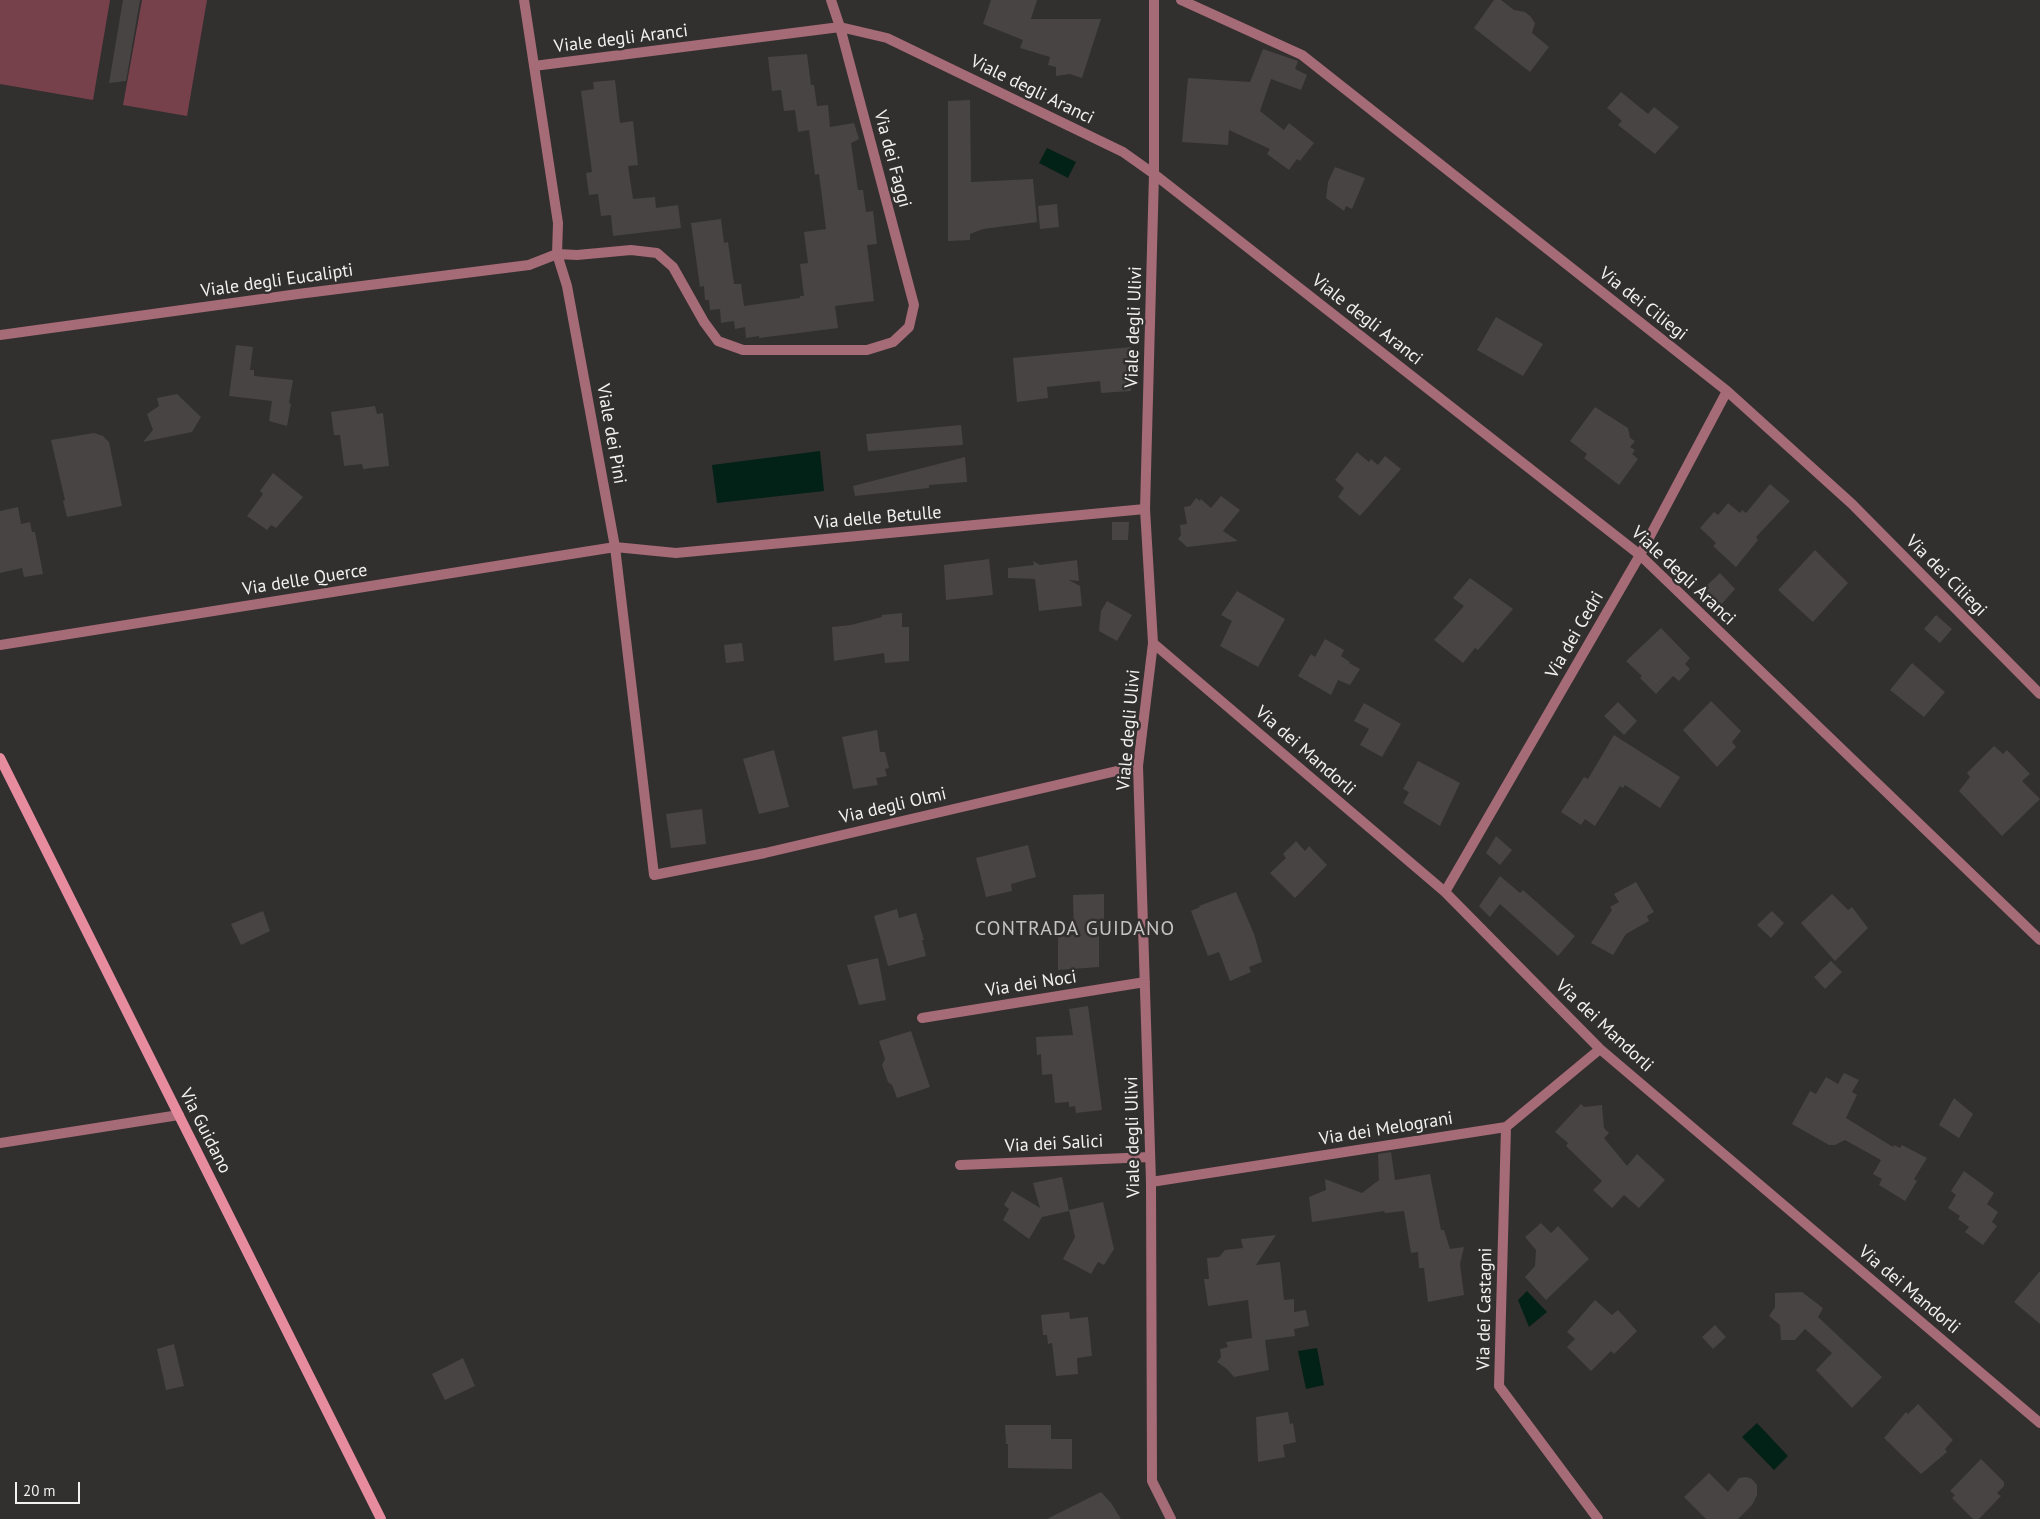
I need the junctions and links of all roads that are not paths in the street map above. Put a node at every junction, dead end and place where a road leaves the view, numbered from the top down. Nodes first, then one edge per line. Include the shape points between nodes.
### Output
1 (524, 0) edge
2 (831, 0) edge
3 (1154, 0) edge
4 (1181, 0) edge
5 (840, 27) junction
6 (534, 66) junction
7 (1154, 174) junction
8 (557, 254) junction
9 (0, 335) edge
10 (1727, 391) junction
11 (1145, 509) junction
12 (614, 547) junction
13 (1640, 555) junction
14 (1153, 643) junction
15 (0, 645) edge
16 (2040, 694) edge
17 (0, 758) edge
18 (1138, 766) junction
19 (654, 875) joint
20 (1445, 892) junction
21 (2040, 940) edge
22 (1145, 982) junction
23 (922, 1018) dead end
24 (1600, 1049) junction
25 (179, 1115) junction
26 (1506, 1127) junction
27 (0, 1143) edge
28 (1150, 1156) junction
29 (960, 1165) dead end
30 (1150, 1182) junction
31 (2040, 1424) edge
32 (381, 1519) edge
33 (1171, 1519) edge
34 (1598, 1519) edge

1 - 6 street, Viale dei Pini
2 - 5 street, Via dei Faggi
3 - 7 street, Viale degli Ulivi
4 - 10 street, Via dei Ciliegi via 1302,55
5 - 6 street, Viale degli Aranci
5 - 7 street, Viale degli Aranci via 887,38 1123,152
5 - 8 street, Via dei Faggi via 914,305 909,327 893,342 867,350 743,350 718,341 673,266 657,253 631,250
6 - 8 street, Viale dei Pini via 558,223
7 - 11 street, Viale degli Ulivi
7 - 13 street, Viale degli Aranci
8 - 9 street, Viale degli Eucalipti via 529,265
8 - 12 street, Viale dei Pini via 567,286
10 - 13 street, Via dei Cedri
10 - 16 street, Via dei Ciliegi via 1852,504
11 - 12 street, Via delle Betulle via 676,553
11 - 14 street, Viale degli Ulivi
12 - 15 street, Via delle Querce
12 - 19 street, Viale dei Pini
13 - 20 street, Via dei Cedri
13 - 21 street, Viale degli Aranci
14 - 18 street, Viale degli Ulivi
14 - 20 street, Via dei Mandorli
17 - 25 main road, Via Guidano
18 - 19 street, Via degli Olmi via 765,853
18 - 22 street, Viale degli Ulivi
20 - 24 street, Via dei Mandorli
22 - 23 street, Via dei Noci
22 - 28 street, Viale degli Ulivi
24 - 26 street
24 - 31 street, Via dei Mandorli
25 - 27 street
25 - 32 main road, Via Guidano
26 - 30 street, Via dei Melograni
26 - 34 street, Via dei Castagni via 1500,1386
28 - 29 street, Via dei Salici
28 - 30 street, Viale degli Ulivi
30 - 33 street, Viale degli Ulivi via 1152,1481

